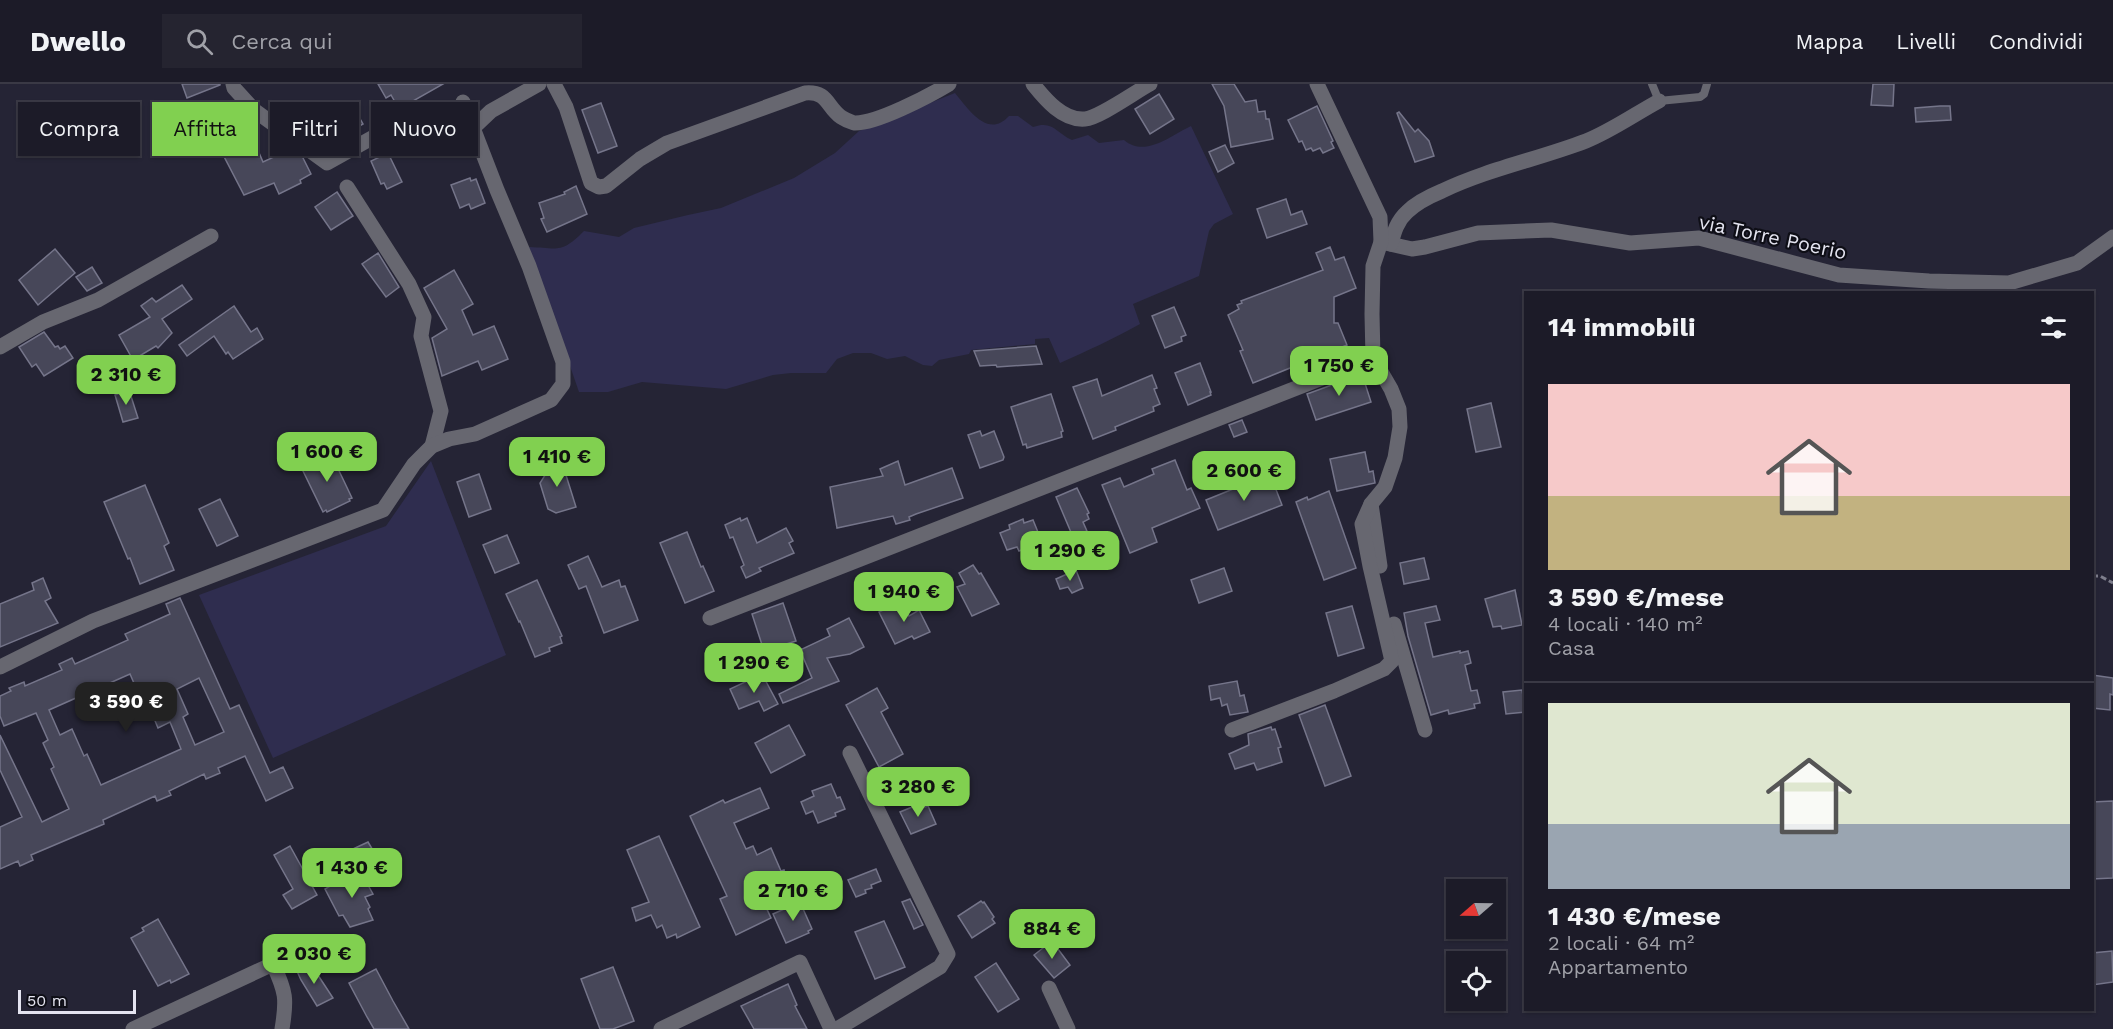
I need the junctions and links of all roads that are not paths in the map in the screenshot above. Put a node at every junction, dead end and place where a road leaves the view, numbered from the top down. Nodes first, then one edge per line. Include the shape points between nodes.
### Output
1 (233, 84) edge
2 (539, 84) edge
3 (554, 84) edge
4 (949, 84) edge
5 (1033, 84) edge
6 (1150, 84) edge
7 (1317, 84) edge
8 (1652, 84) edge
9 (1707, 84) edge
10 (1659, 101) junction
11 (478, 123) edge
12 (371, 138) edge
13 (478, 144) edge
14 (347, 187) dead end
15 (211, 236) dead end
16 (2113, 237) edge
17 (1386, 243) junction
18 (0, 347) edge
19 (1373, 358) junction
20 (432, 446) junction
21 (1371, 504) junction
22 (710, 618) dead end
23 (0, 667) edge
24 (1232, 730) dead end
25 (1425, 730) dead end
26 (850, 753) dead end
27 (1049, 988) dead end
28 (133, 1029) edge
29 (282, 1029) edge
30 (661, 1029) edge
31 (831, 1029) edge
32 (837, 1029) edge
33 (1068, 1029) edge

1 - 12 street via 254,110 327,163
2 - 11 street via 491,111
3 - 4 street via 566,107 591,183 599,187 667,143 805,93 824,96 840,116 853,123 924,99
5 - 6 street via 1048,103 1068,115 1086,119
7 - 17 street via 1380,217
8 - 10 lane
9 - 10 lane via 1700,96
10 - 17 street via 1589,140 1491,171 1421,200 1406,212
13 - 20 street via 545,307 563,362 563,384 551,400 475,434
14 - 20 street via 409,284 424,317 421,336 441,411
15 - 18 street via 98,300 43,322
16 - 17 street, via Torre Poerio via 2078,263 2009,283 1839,274 1699,238 1630,243 1551,230 1478,233 1425,248
17 - 19 street via 1373,266
19 - 21 street via 1399,409 1400,427 1385,487
19 - 22 street
20 - 23 street via 414,464 383,510 93,621
21 - 24 street via 1362,524 1392,661 1384,669 1334,691
21 - 25 street via 1379,563
26 - 32 street via 948,954 940,967
27 - 33 street
28 - 29 street via 273,964 284,986
30 - 31 street via 800,962

